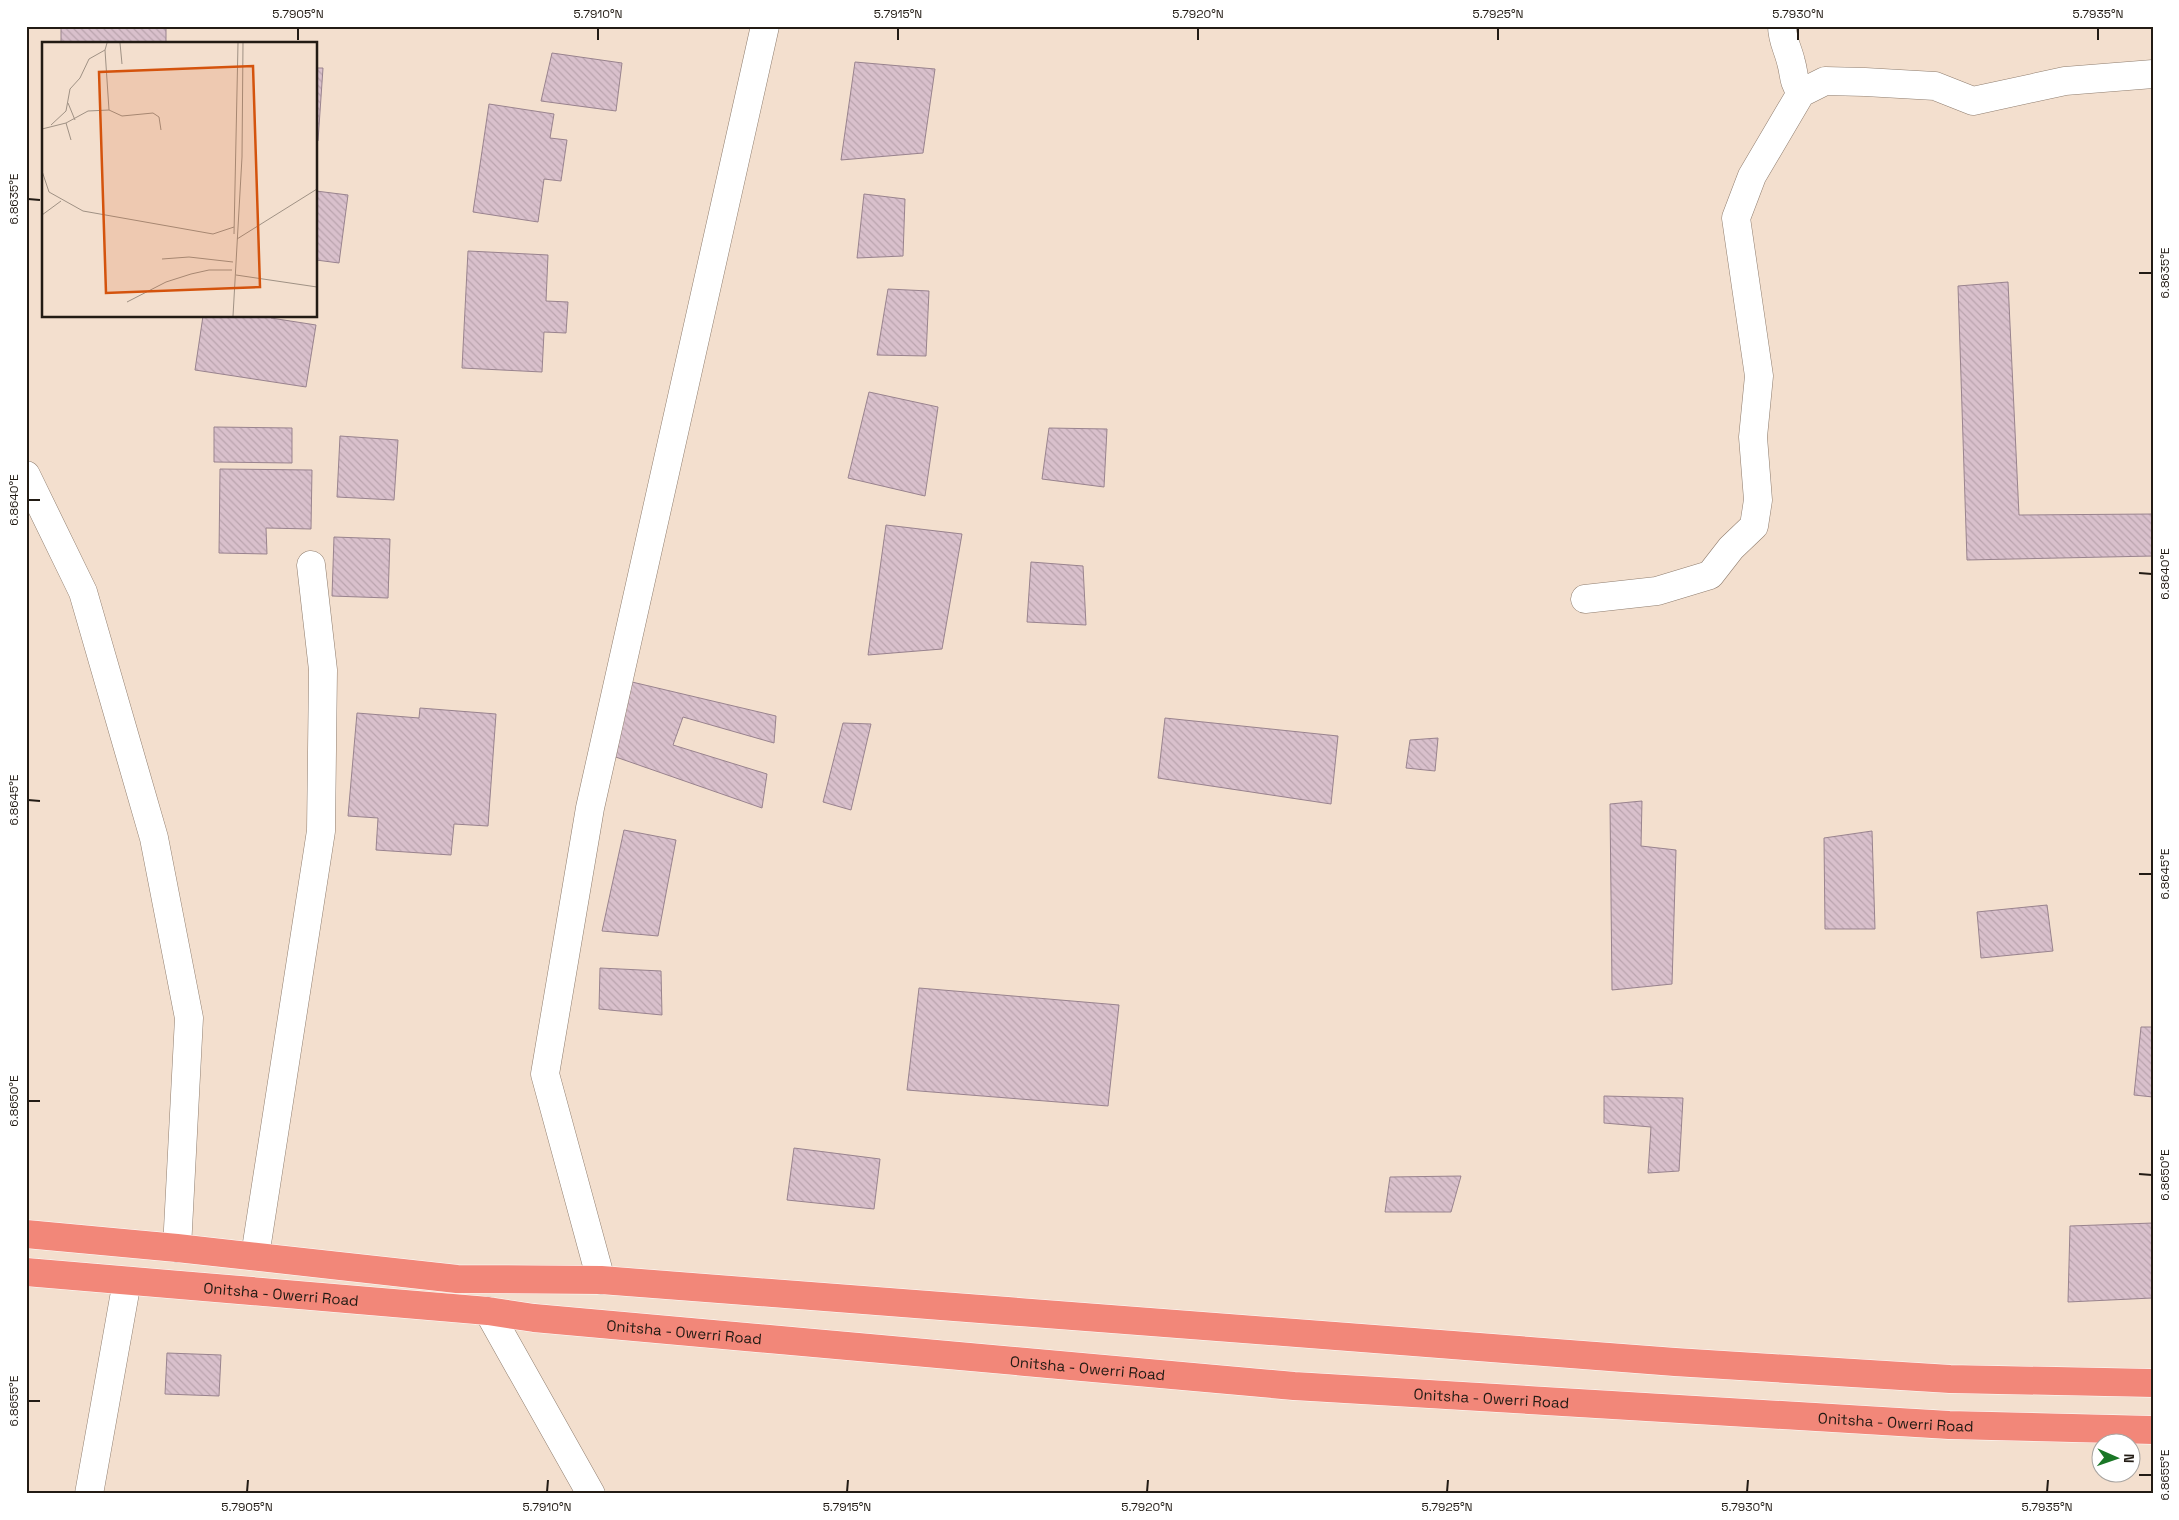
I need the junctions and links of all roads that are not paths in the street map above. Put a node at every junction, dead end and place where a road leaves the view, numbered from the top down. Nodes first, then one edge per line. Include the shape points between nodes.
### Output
1 (765, 26) edge
2 (1782, 26) edge
3 (2153, 74) edge
4 (1801, 93) junction
5 (26, 475) edge
6 (311, 565) dead end
7 (1585, 598) dead end
8 (26, 1234) edge
9 (176, 1248) junction
10 (255, 1256) junction
11 (26, 1272) edge
12 (601, 1280) junction
13 (127, 1281) junction
14 (488, 1311) junction
15 (2153, 1383) edge
16 (2153, 1430) edge
17 (89, 1494) edge
18 (592, 1494) edge

1 - 12 street via 590,808 545,1074
2 - 4 street via 1782,38 1792,62 1794,82
3 - 4 street via 2065,81 1973,101 1935,86 1865,82 1825,81
4 - 7 street via 1752,176 1736,218 1759,376 1753,437 1758,500 1754,526 1710,575 1657,591
5 - 9 street via 83,592 154,838 184,990 189,1018
6 - 10 street via 323,670 321,831
8 - 9 highway
9 - 10 highway
10 - 12 highway via 457,1279
11 - 13 highway, Onitsha - Owerri Road
12 - 15 highway via 1675,1362 1950,1379
13 - 14 highway, Onitsha - Owerri Road
13 - 17 street
14 - 16 highway, Onitsha - Owerri Road via 534,1318 1294,1386 1949,1425
14 - 18 street

